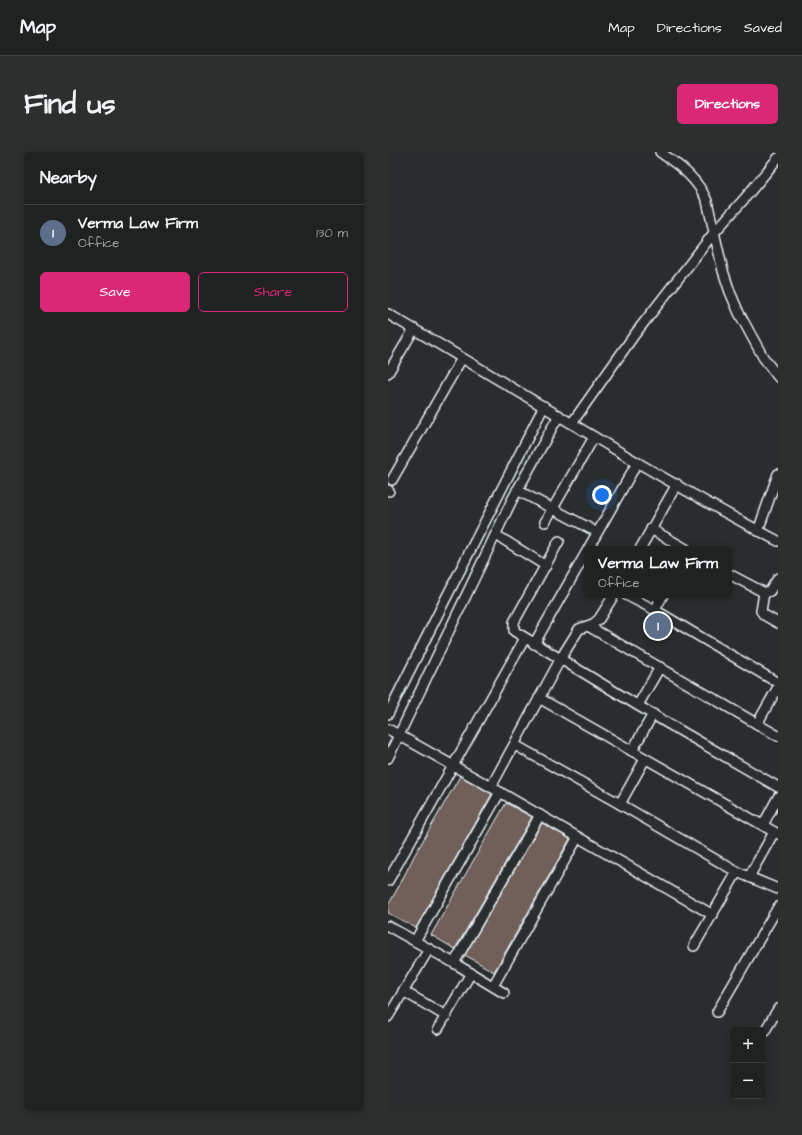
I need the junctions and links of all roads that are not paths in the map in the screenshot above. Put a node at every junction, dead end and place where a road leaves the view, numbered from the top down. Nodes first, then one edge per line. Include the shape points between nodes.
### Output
1 (660, 152) edge
2 (778, 158) edge
3 (713, 234) junction
4 (388, 314) edge
5 (414, 329) junction
6 (462, 358) junction
7 (388, 373) edge
8 (778, 377) edge
9 (544, 406) junction
10 (559, 415) junction
11 (572, 423) junction
12 (594, 437) junction
13 (637, 463) junction
14 (778, 474) edge
15 (392, 480) dead end
16 (677, 484) junction
17 (517, 490) junction
18 (553, 508) junction
19 (545, 522) dead end
20 (591, 529) dead end
21 (651, 529) junction
22 (758, 531) junction
23 (496, 535) junction
24 (559, 541) dead end
25 (778, 541) edge
26 (590, 546) edge
27 (642, 546) edge
28 (681, 546) edge
29 (584, 557) edge
30 (546, 566) junction
31 (732, 576) edge
32 (778, 578) edge
33 (764, 593) junction
34 (612, 598) edge
35 (632, 598) edge
36 (662, 598) edge
37 (655, 610) junction
38 (778, 623) edge
39 (588, 626) junction
40 (525, 638) junction
41 (534, 644) junction
42 (561, 658) junction
43 (660, 667) junction
44 (778, 684) edge
45 (778, 687) edge
46 (539, 698) junction
47 (638, 705) junction
48 (388, 714) edge
49 (653, 714) junction
50 (757, 724) junction
51 (388, 729) edge
52 (399, 735) junction
53 (778, 736) edge
54 (515, 745) junction
55 (632, 751) junction
56 (388, 758) edge
57 (645, 758) junction
58 (453, 765) junction
59 (491, 787) junction
60 (778, 787) edge
61 (500, 792) junction
62 (778, 797) edge
63 (620, 804) junction
64 (540, 815) junction
65 (763, 825) junction
66 (776, 833) edge
67 (578, 836) junction
68 (737, 872) junction
69 (749, 877) junction
70 (388, 881) edge
71 (778, 889) edge
72 (778, 907) edge
73 (713, 915) junction
74 (388, 926) edge
75 (415, 941) junction
76 (694, 946) dead end
77 (429, 949) junction
78 (454, 963) junction
79 (471, 973) junction
80 (493, 986) junction
81 (404, 991) junction
82 (504, 993) dead end
83 (778, 1009) edge
84 (717, 1012) dead end
85 (446, 1016) junction
86 (388, 1017) edge
87 (438, 1029) dead end
88 (766, 1029) edge

1 - 3 street via 688,173 703,192
2 - 3 street
3 - 8 street via 726,283 739,313
3 - 11 street via 635,334
4 - 5 street
5 - 6 street
5 - 7 street
6 - 9 street
6 - 15 street
9 - 10 street
9 - 48 street
10 - 11 street
10 - 17 street
11 - 12 street
12 - 13 street
12 - 18 street
13 - 16 street
13 - 26 street
14 - 22 street
16 - 21 street
16 - 22 street
17 - 18 street
17 - 23 street
18 - 19 street
18 - 20 street
21 - 27 street
21 - 28 street
22 - 25 street
23 - 30 street
23 - 52 street
24 - 30 street
29 - 41 street
30 - 40 street via 514,622 514,631
31 - 33 street
32 - 33 street via 770,591
33 - 38 street via 761,611
34 - 39 street via 599,619
35 - 37 street
36 - 37 street
37 - 44 street
39 - 42 street via 579,629
39 - 43 street
40 - 41 street
40 - 58 street
41 - 42 street
42 - 46 street
42 - 47 street
43 - 47 street
43 - 50 street
45 - 50 street
46 - 54 street
46 - 55 street
47 - 49 street
49 - 55 street
49 - 60 street
50 - 53 street
51 - 52 street
52 - 56 street
52 - 58 street
54 - 59 street
54 - 63 street
55 - 57 street
57 - 63 street
57 - 65 street
58 - 59 street
58 - 70 street
59 - 61 street
61 - 64 street
61 - 75 street
62 - 65 street
63 - 68 street
64 - 67 street
64 - 78 street
65 - 66 street
66 - 69 street
67 - 73 street
67 - 80 street
68 - 69 street
68 - 73 street
69 - 71 street
72 - 84 street
73 - 76 street
74 - 75 street
75 - 77 street
77 - 78 street
77 - 81 street
78 - 79 street
79 - 80 street
79 - 85 street
80 - 82 street
81 - 85 street
81 - 86 street
83 - 88 street
85 - 87 street

